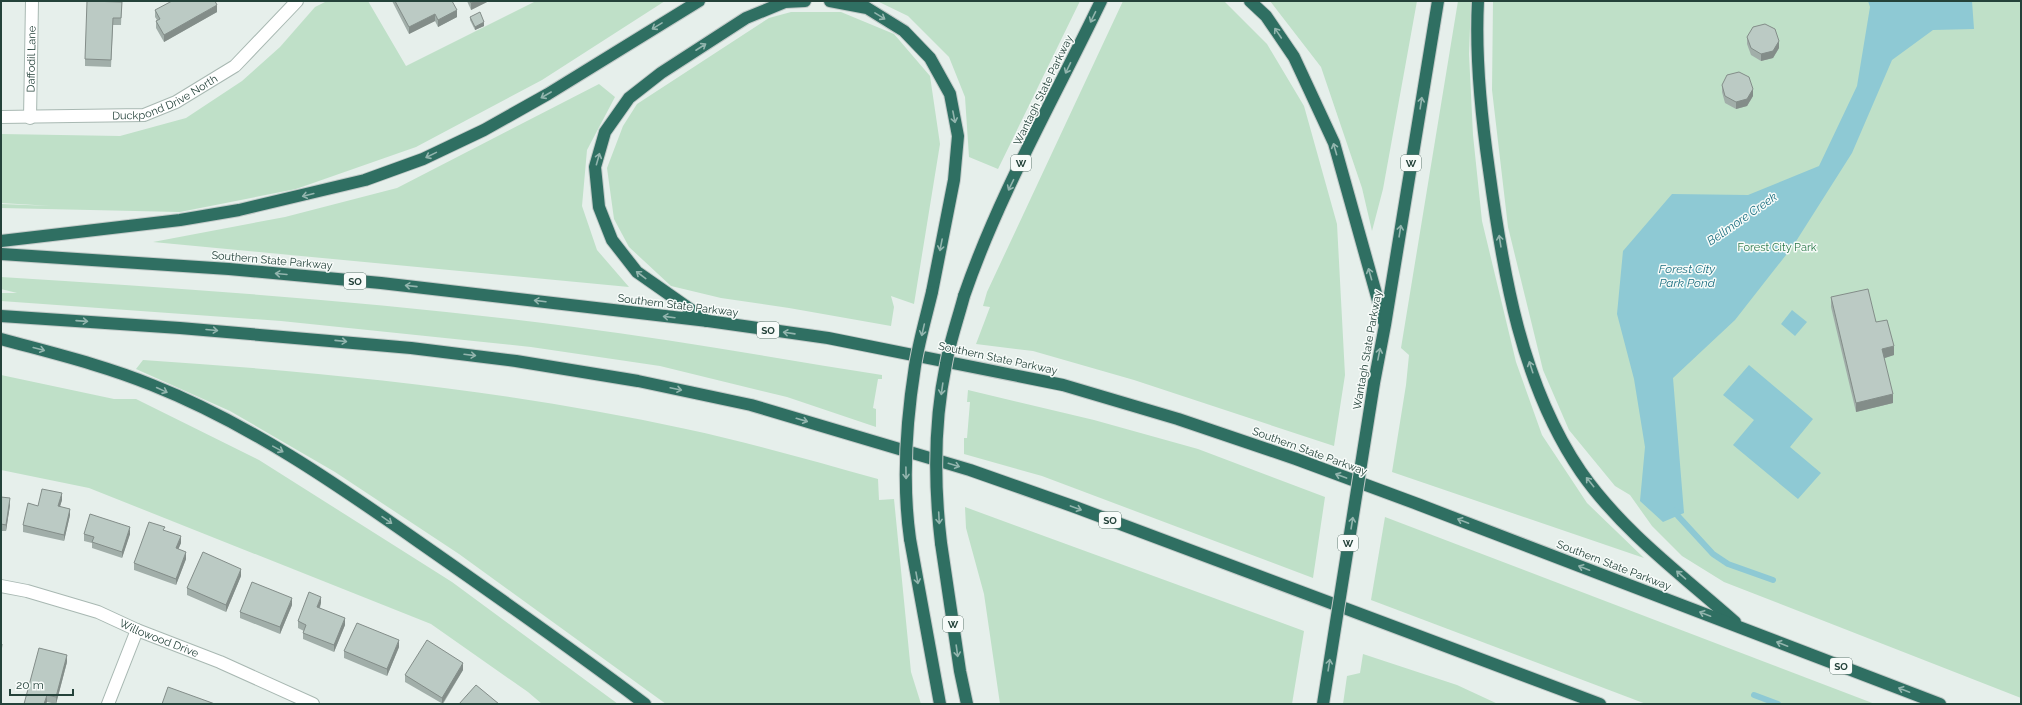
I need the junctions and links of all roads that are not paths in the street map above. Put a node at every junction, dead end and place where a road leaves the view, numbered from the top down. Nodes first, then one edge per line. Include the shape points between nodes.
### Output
1 (32, 1) edge
2 (297, 1) edge
3 (805, 1) edge
4 (830, 1) edge
5 (1101, 1) edge
6 (1250, 1) edge
7 (1438, 1) edge
8 (1478, 1) edge
9 (695, 3) edge
10 (1, 117) edge
11 (30, 118) junction
12 (1, 241) edge
13 (1, 254) edge
14 (1, 316) edge
15 (708, 321) junction
16 (1385, 325) junction
17 (1, 339) edge
18 (1, 586) edge
19 (1742, 628) junction
20 (138, 630) junction
21 (1572, 693) junction
22 (108, 704) edge
23 (313, 704) edge
24 (645, 704) edge
25 (940, 704) edge
26 (967, 704) edge
27 (1323, 704) edge
28 (1582, 704) edge
29 (1600, 704) edge
30 (1940, 704) edge

1 - 11 street, Daffodil Lane
2 - 11 street, Duckpond Drive North via 235,66 176,102 144,116
15 -> 3 highway via 637,272 612,240 599,207 595,168 605,132 629,98 661,73 746,18 784,2
4 -> 25 highway, bridge via 867,8 904,31 930,58 950,94 958,136 954,180 915,365 908,418 906,470 910,539
5 -> 26 highway, Wantagh State Parkway / W, bridge via 978,254 946,364 938,418 936,472 941,543
16 -> 6 highway via 1334,144 1294,57 1266,16
16 -> 7 highway, Wantagh State Parkway / W
19 -> 8 highway via 1619,518 1582,472 1554,426 1535,381 1518,327 1504,268 1484,137
9 -> 12 highway via 548,94 484,130 424,159 365,180 239,210 180,220
10 - 11 street, Duckpond Drive North
15 -> 13 highway, Southern State Parkway / SO via 381,283 221,268
14 -> 21 highway, SO via 173,327 516,360 638,381 751,405 970,470 1067,504
19 -> 15 highway, Southern State Parkway / SO via 1420,505 1171,417 1063,385 924,356 828,338
27 -> 16 highway, Wantagh State Parkway / W, bridge
17 -> 24 highway via 91,364 152,385 222,418 287,454 376,512
18 - 20 street, Willowood Drive via 98,612
30 -> 19 highway, Southern State Parkway / SO
20 - 22 street
20 - 23 street, Willowood Drive via 220,662
21 - 28 highway
21 - 29 highway, SO

